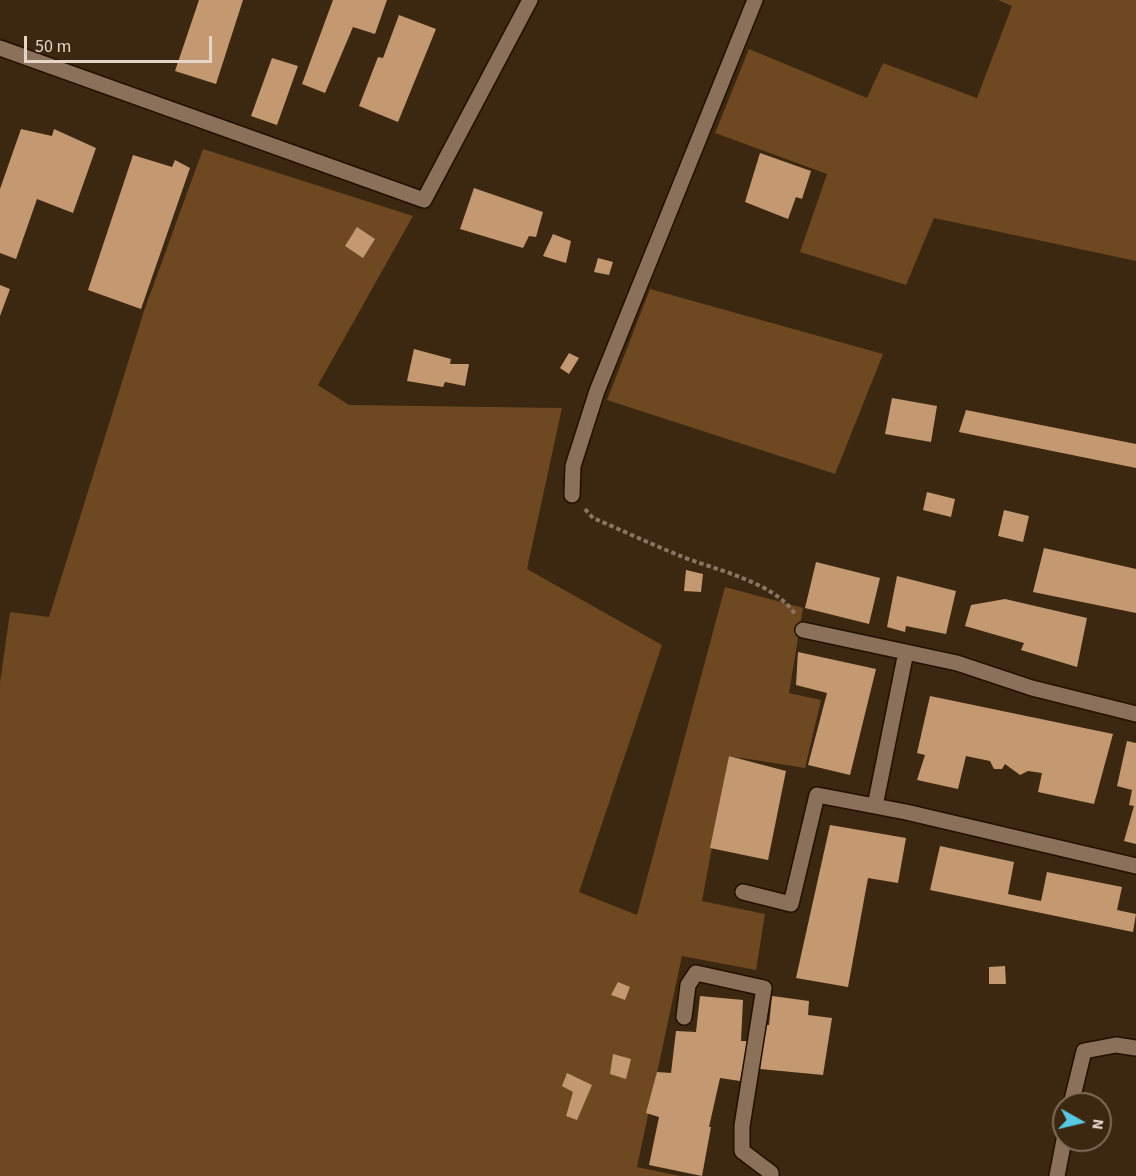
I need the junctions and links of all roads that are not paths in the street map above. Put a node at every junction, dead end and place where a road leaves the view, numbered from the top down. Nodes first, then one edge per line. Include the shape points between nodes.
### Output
1 (530, 0) edge
2 (755, 0) edge
3 (0, 48) edge
4 (572, 495) road end
5 (803, 630) road end
6 (906, 652) junction
7 (1136, 714) edge
8 (875, 807) junction
9 (1136, 866) edge
10 (743, 892) dead end
11 (684, 1017) dead end
12 (1136, 1048) edge
13 (1074, 1092) edge
14 (1062, 1152) edge
15 (771, 1176) edge
16 (1057, 1176) edge

1 - 3 street via 424,200
2 - 4 street via 597,391 573,466
5 - 6 street
6 - 7 street
6 - 8 street
8 - 9 street
8 - 10 street via 817,795 791,904
11 - 15 street via 688,985 696,973 764,988 741,1151
12 - 13 street via 1116,1045 1084,1051
14 - 16 street

